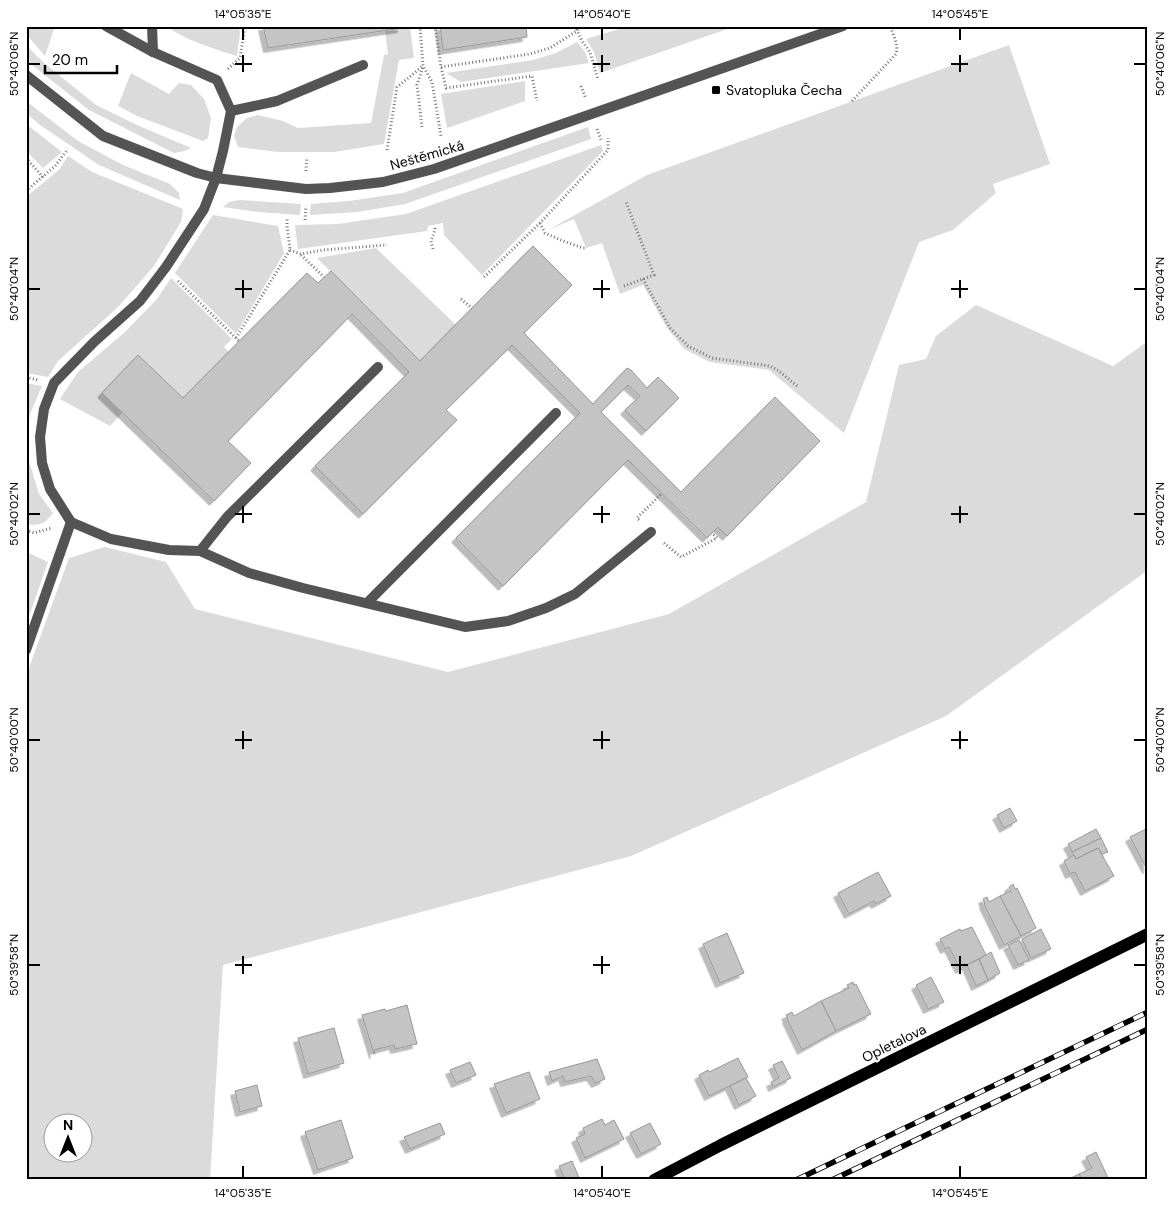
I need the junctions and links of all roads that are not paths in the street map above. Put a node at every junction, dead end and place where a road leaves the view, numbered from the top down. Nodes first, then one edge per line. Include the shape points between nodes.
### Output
1 (106, 26) edge
2 (152, 26) edge
3 (843, 26) edge
4 (152, 52) junction
5 (363, 65) dead end
6 (26, 75) edge
7 (231, 111) junction
8 (216, 178) junction
9 (378, 367) dead end
10 (556, 413) dead end
11 (71, 522) junction
12 (651, 532) dead end
13 (200, 551) junction
14 (367, 603) junction
15 (26, 650) edge
16 (1148, 934) edge
17 (654, 1180) edge

1 - 4 street
2 - 4 street
3 - 8 street, Neštěmická via 434,169 391,180 306,189
4 - 7 street via 217,80
5 - 7 street via 277,101
6 - 8 street, Neštěmická via 102,136
7 - 8 street
8 - 11 street via 204,209 140,302 54,383 44,409 40,437 42,462 50,489
9 - 13 street via 227,517
10 - 14 street
11 - 13 street via 111,539 169,550
11 - 15 street
12 - 14 street via 575,594 508,621 464,627
13 - 14 street via 249,573
16 - 17 main road, Opletalova

